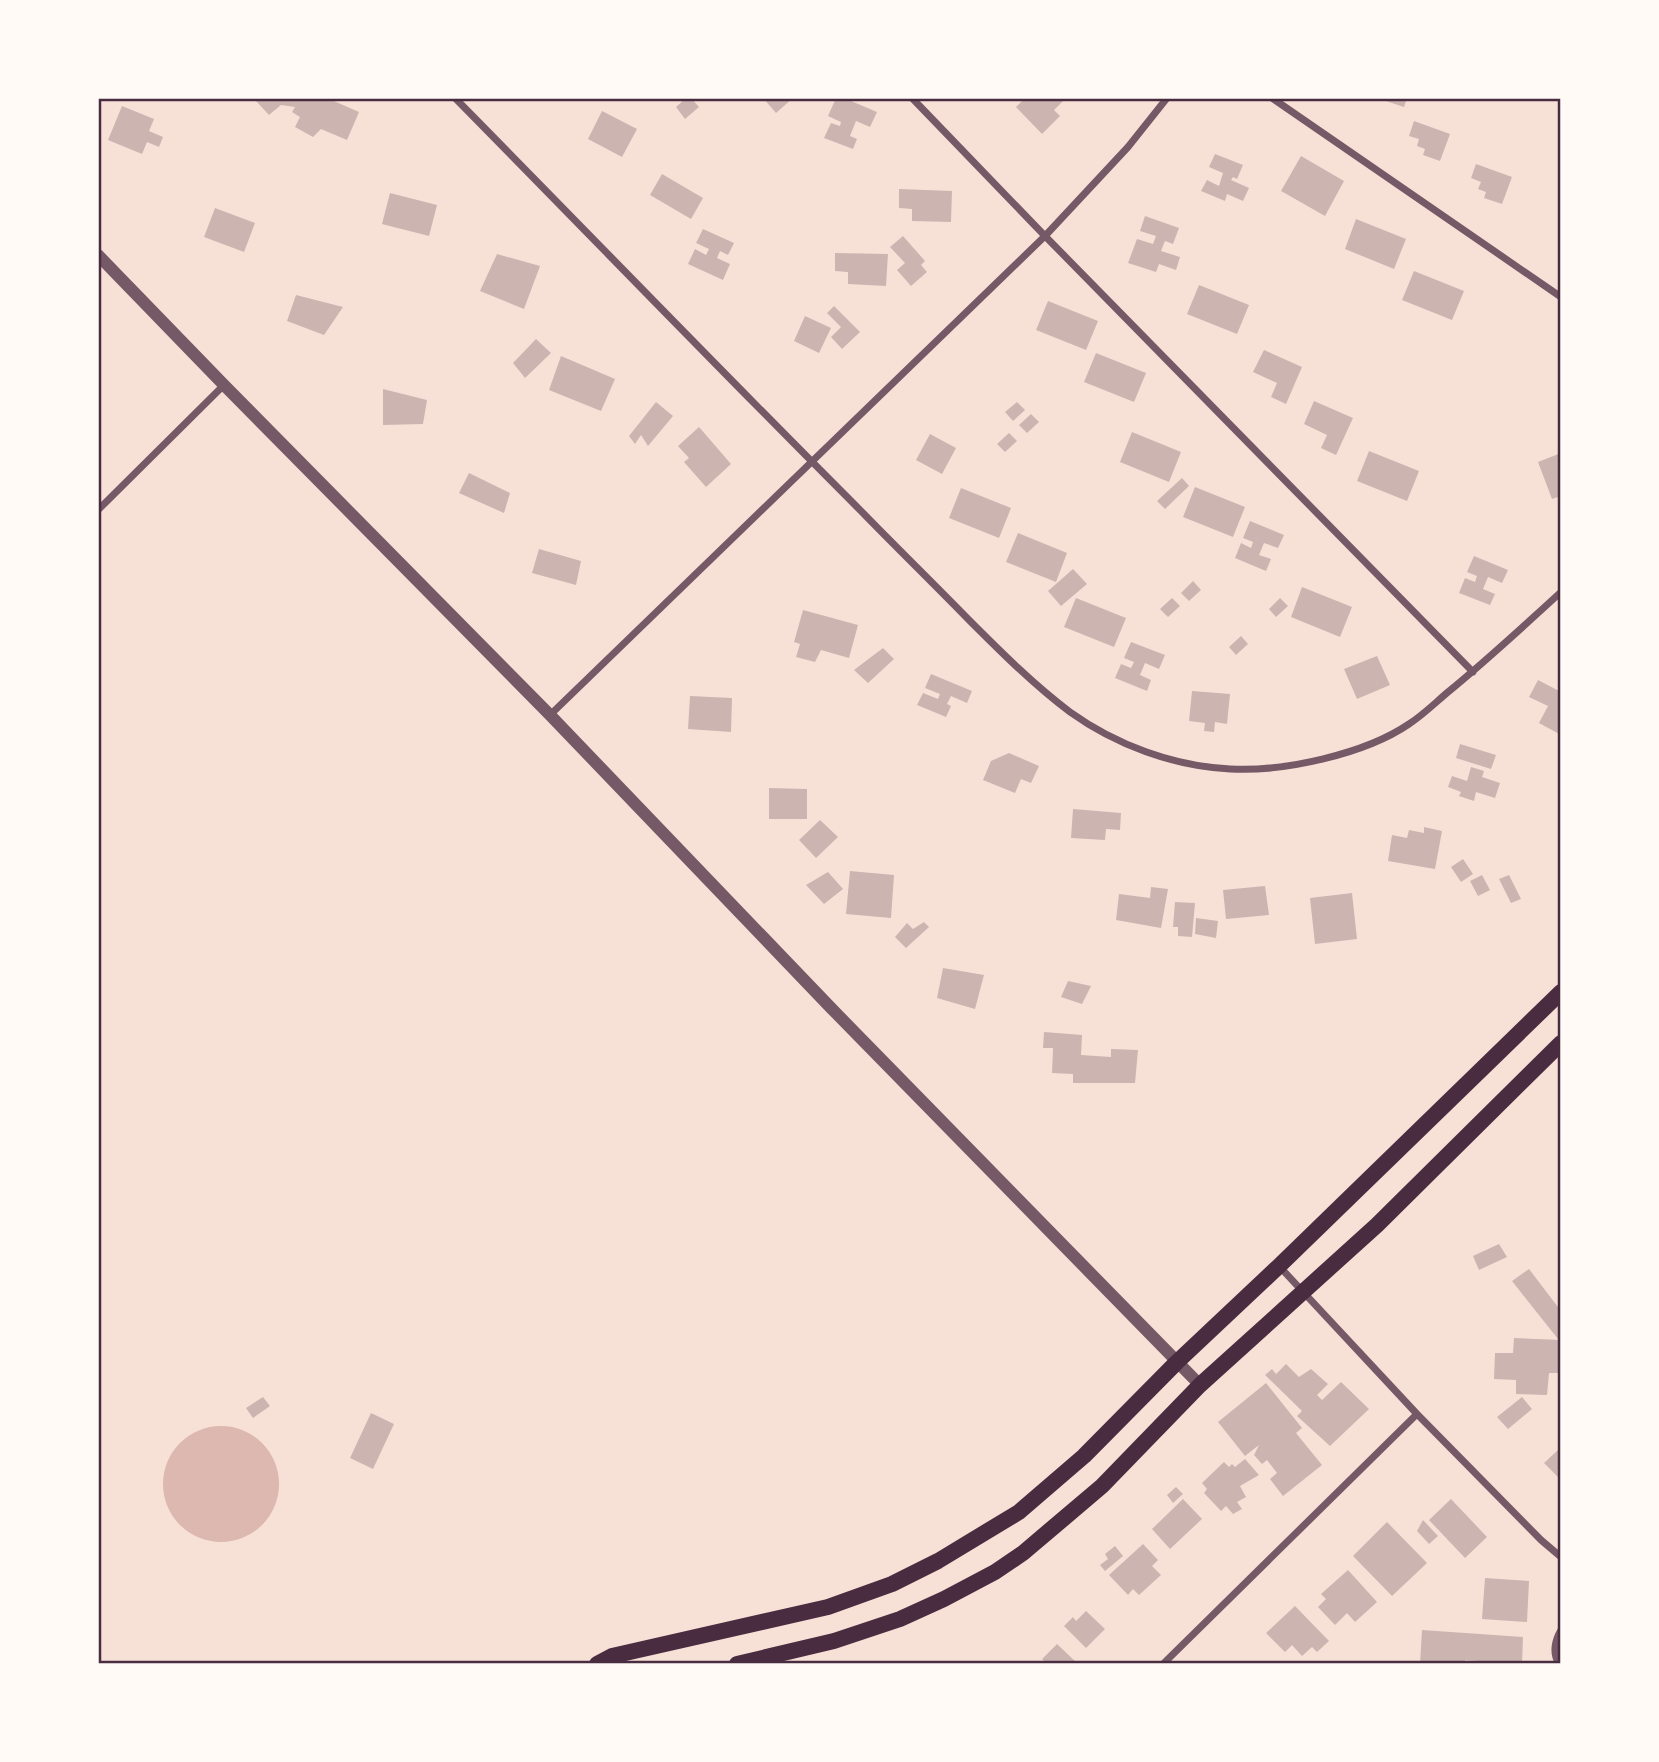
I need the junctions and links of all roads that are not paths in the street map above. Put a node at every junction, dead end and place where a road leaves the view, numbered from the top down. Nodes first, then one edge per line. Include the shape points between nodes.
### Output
1 (455, 98) edge
2 (912, 98) edge
3 (1167, 98) edge
4 (1272, 98) edge
5 (1045, 236) junction
6 (98, 255) edge
7 (1561, 297) edge
8 (224, 385) junction
9 (812, 463) junction
10 (98, 510) edge
11 (1561, 592) edge
12 (1473, 672) junction
13 (550, 715) junction
14 (1561, 992) edge
15 (1561, 1043) edge
16 (1279, 1266) junction
17 (1302, 1292) junction
18 (1177, 1362) junction
19 (1200, 1385) junction
20 (1417, 1414) junction
21 (1561, 1557) edge
22 (1561, 1630) edge
23 (597, 1664) edge
24 (737, 1664) edge
25 (1163, 1664) edge
26 (1559, 1664) edge

1 - 9 street
2 - 5 street
3 - 5 street
4 - 7 street
5 - 9 street
5 - 12 street
6 - 8 street
8 - 10 street
8 - 13 street
9 - 12 street via 1020,669 1070,711 1151,754 1231,769 1273,767 1342,754 1409,724
9 - 13 street
11 - 12 street
13 - 18 street
14 - 16 main road
15 - 17 main road via 1377,1225
16 - 17 street
16 - 18 main road
17 - 19 main road
17 - 20 street
18 - 19 street
18 - 23 main road via 1084,1456 1019,1512 938,1561 828,1607 612,1656
19 - 24 main road via 1102,1486 995,1572 900,1619 834,1641
20 - 21 street
20 - 25 street
22 - 26 street via 1555,1649

